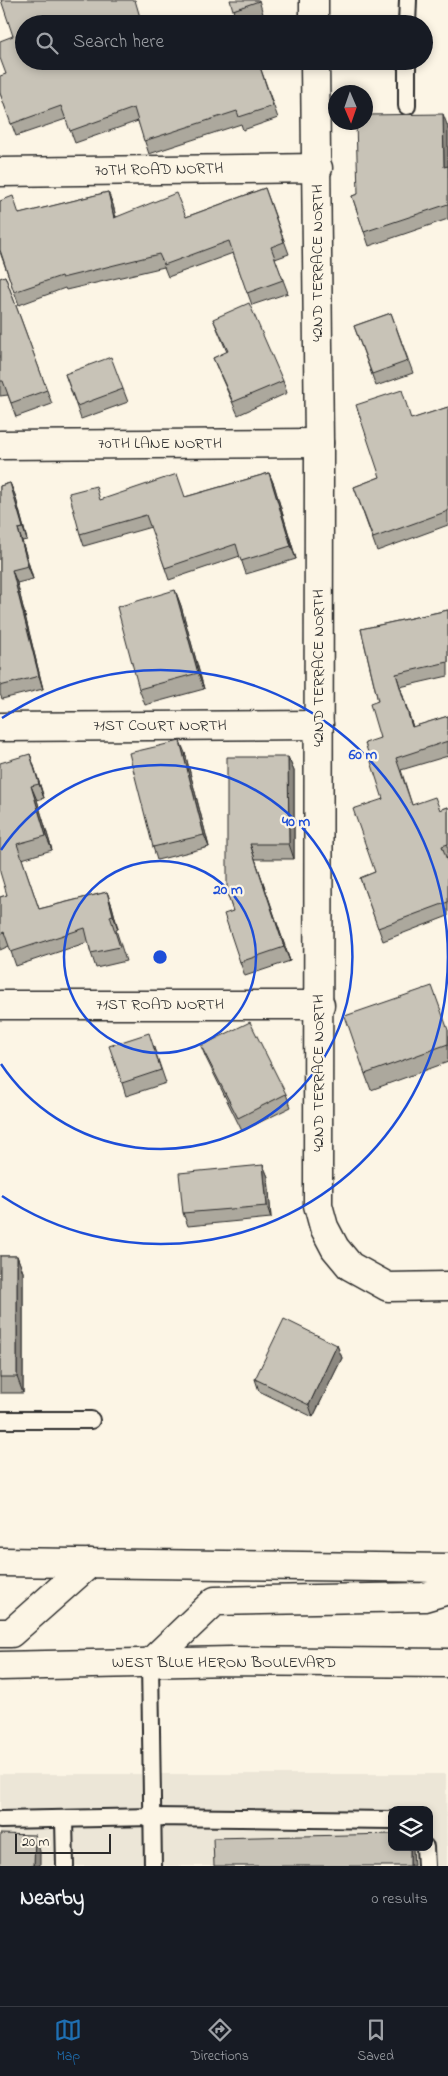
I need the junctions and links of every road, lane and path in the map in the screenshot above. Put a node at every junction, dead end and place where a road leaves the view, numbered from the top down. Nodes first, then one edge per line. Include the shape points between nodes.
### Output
1 (314, 0) edge
2 (408, 0) edge
3 (314, 15) edge
4 (407, 15) edge
5 (315, 70) edge
6 (407, 70) edge
7 (407, 106) dead end
8 (318, 168) junction
9 (0, 172) edge
10 (319, 443) junction
11 (0, 445) edge
12 (319, 725) junction
13 (0, 727) edge
14 (0, 1004) edge
15 (320, 1005) junction
16 (448, 1286) edge
17 (0, 1420) edge
18 (91, 1420) dead end
19 (0, 1562) edge
20 (90, 1564) junction
21 (448, 1568) edge
22 (448, 1590) edge
23 (0, 1633) edge
24 (150, 1663) junction
25 (448, 1664) edge
26 (0, 1666) edge
27 (153, 1817) junction
28 (64, 1819) junction
29 (0, 1820) edge
30 (388, 1820) edge
31 (425, 1851) edge
32 (64, 1866) edge
33 (153, 1866) edge
34 (426, 1866) edge

1 - 3 main road
2 - 4 lane
5 - 8 main road, 42ND TERRACE NORTH
6 - 7 lane
8 - 9 main road, 70TH ROAD NORTH
8 - 10 main road, 42ND TERRACE NORTH
10 - 11 main road, 70TH LANE NORTH
10 - 12 main road, 42ND TERRACE NORTH
12 - 13 main road, 71ST COURT NORTH
12 - 15 main road, 42ND TERRACE NORTH
14 - 15 main road, 71ST ROAD NORTH
15 - 16 main road, 42ND TERRACE NORTH via 318,1205 324,1227 350,1266 388,1286
17 - 18 lane
19 - 20 main road
20 - 21 main road
20 - 23 main road via 11,1633
22 - 24 main road via 424,1597 215,1601
24 - 25 main road, WEST BLUE HERON BOULEVARD
24 - 26 main road, WEST BLUE HERON BOULEVARD
24 - 27 lane
27 - 28 lane
27 - 30 lane
27 - 33 lane
28 - 29 lane
28 - 32 lane
31 - 34 lane

